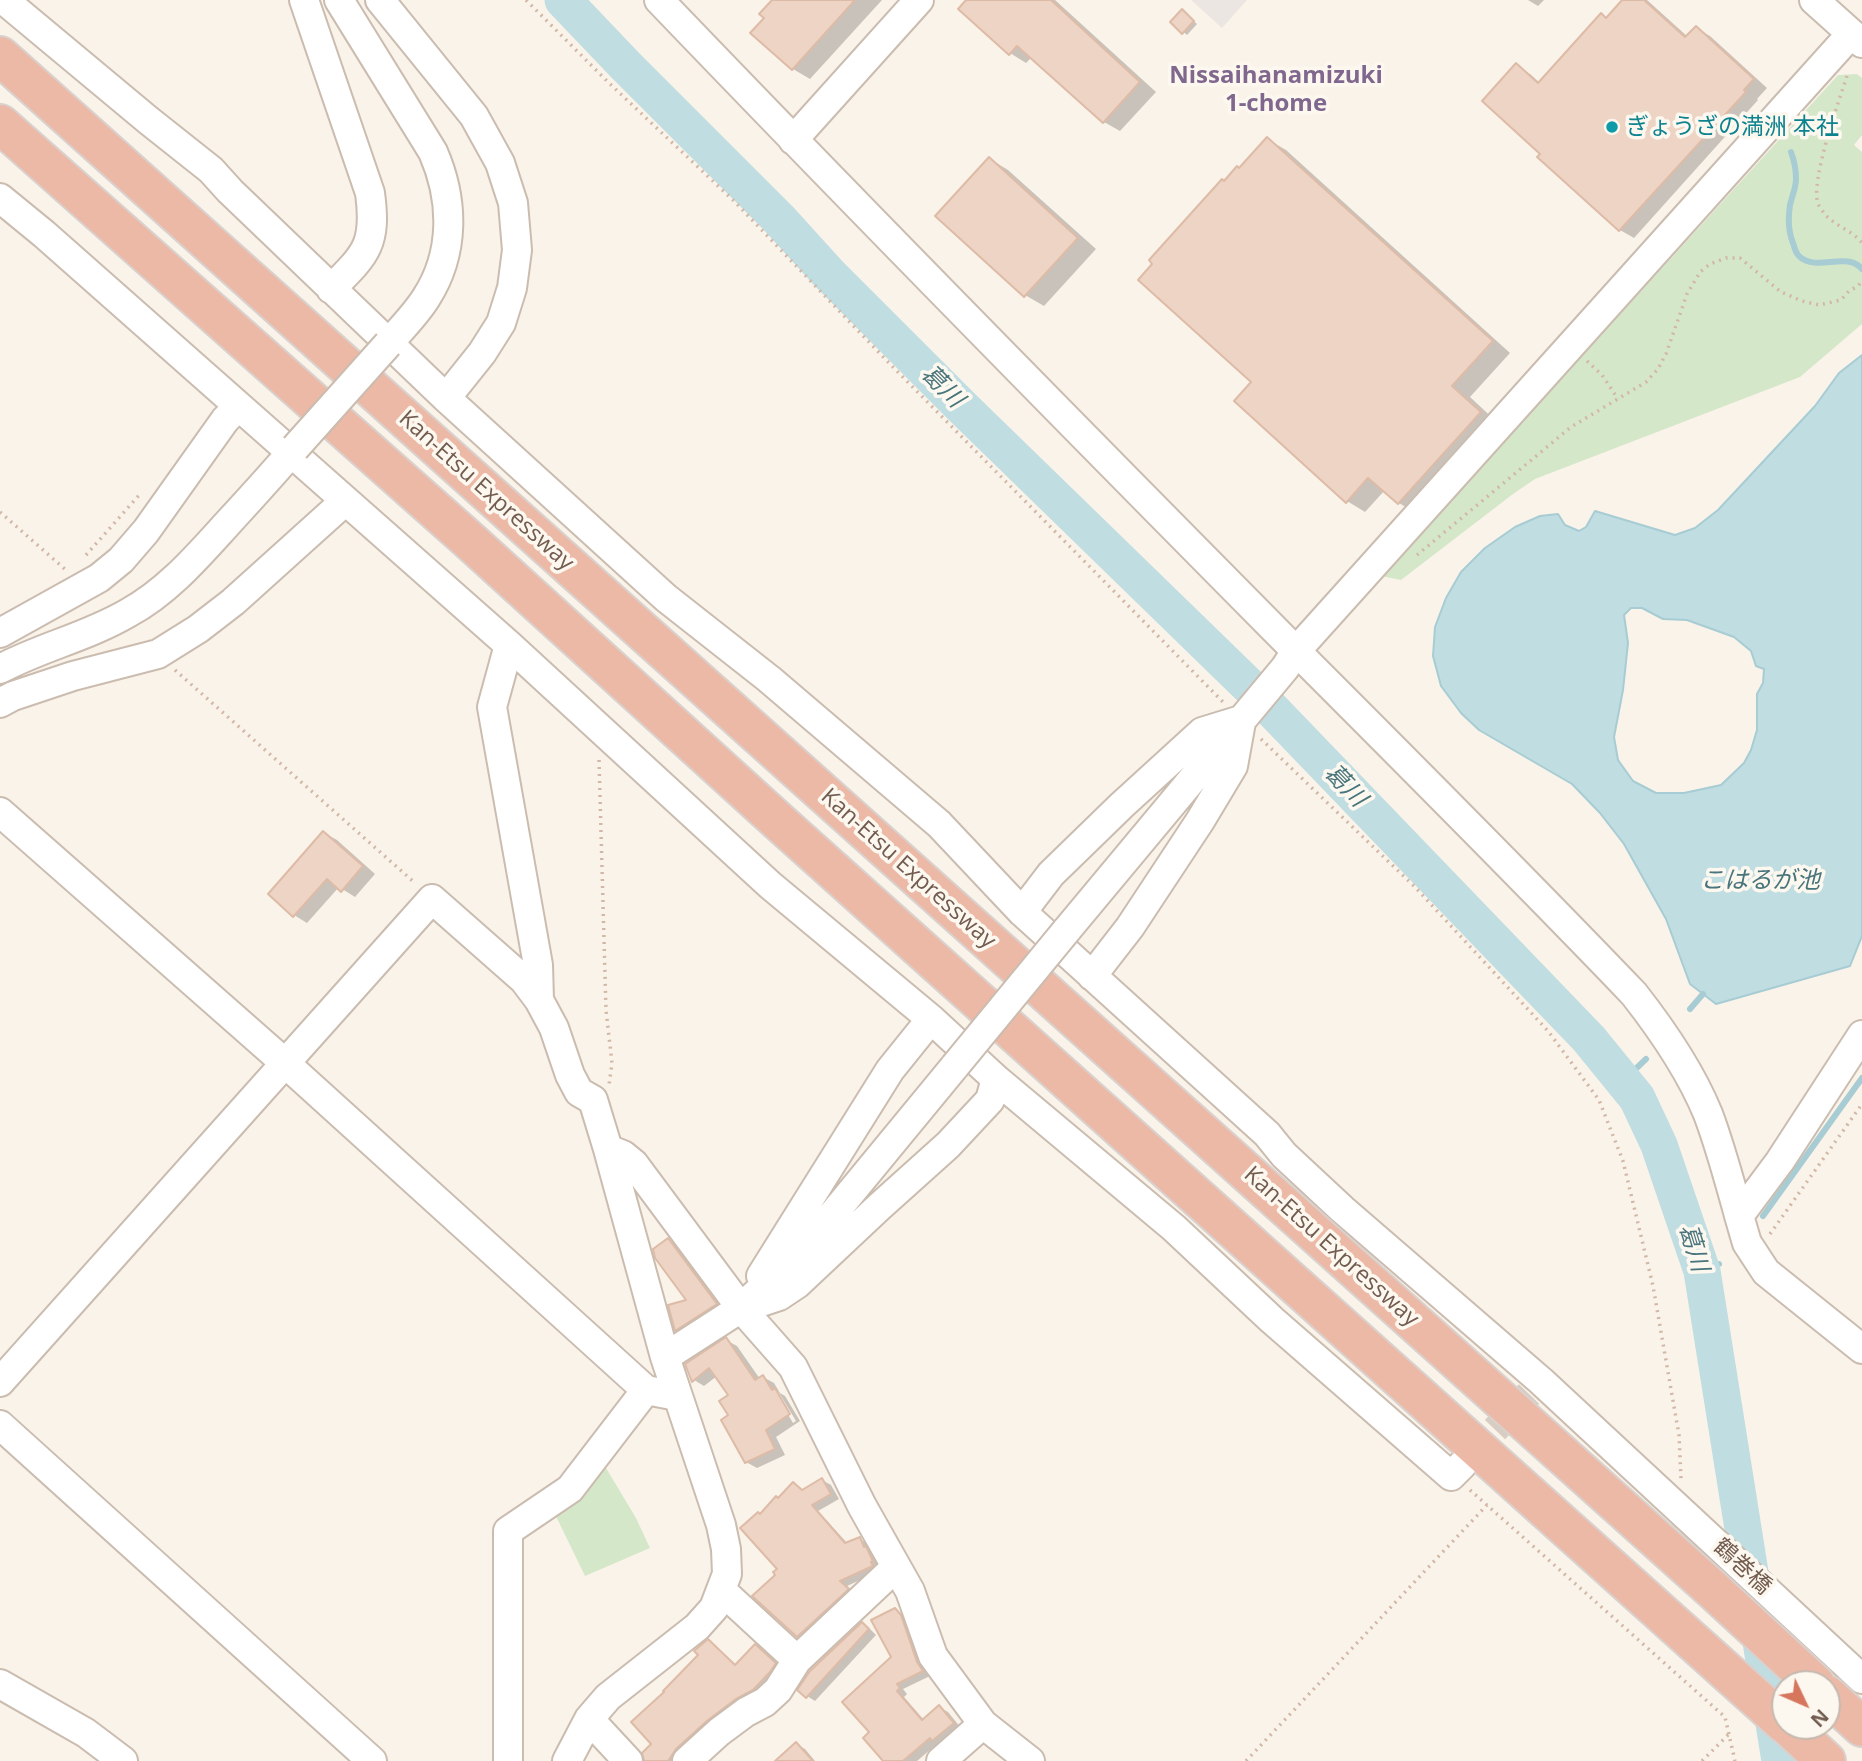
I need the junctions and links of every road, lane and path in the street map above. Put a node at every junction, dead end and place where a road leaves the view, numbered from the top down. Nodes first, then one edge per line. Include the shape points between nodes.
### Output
1 (4, 0) edge
2 (304, 0) edge
3 (340, 0) edge
4 (380, 0) edge
5 (526, 0) edge
6 (659, 0) edge
7 (919, 0) edge
8 (1814, 0) edge
9 (1857, 38) edge
10 (0, 56) edge
11 (1849, 70) dead end
12 (0, 124) edge
13 (0, 133) edge
14 (793, 140) junction
15 (69, 185) junction
16 (0, 198) edge
17 (1862, 243) edge
18 (1862, 281) edge
19 (331, 289) junction
20 (388, 344) junction
21 (1602, 375) dead end
22 (446, 398) junction
23 (1618, 399) junction
24 (238, 407) junction
25 (293, 451) junction
26 (344, 502) junction
27 (0, 512) edge
28 (1387, 550) junction
29 (70, 574) dead end
30 (0, 634) edge
31 (509, 645) junction
32 (158, 654) junction
33 (1291, 660) junction
34 (0, 669) edge
35 (0, 703) edge
36 (1243, 718) junction
37 (599, 727) junction
38 (0, 811) edge
39 (432, 899) junction
40 (1022, 912) junction
41 (1092, 976) junction
42 (539, 1000) junction
43 (931, 1019) junction
44 (1862, 1035) edge
45 (285, 1063) junction
46 (996, 1079) junction
47 (593, 1100) junction
48 (1862, 1104) edge
49 (608, 1149) junction
50 (1739, 1216) junction
51 (1754, 1257) junction
52 (741, 1308) junction
53 (1862, 1349) edge
54 (665, 1357) junction
55 (0, 1382) edge
56 (646, 1390) junction
57 (677, 1396) junction
58 (0, 1426) edge
59 (1456, 1471) joint
60 (1487, 1505) junction
61 (1683, 1512) junction
62 (896, 1567) junction
63 (721, 1590) junction
64 (797, 1660) junction
65 (1799, 1670) edge
66 (1862, 1679) edge
67 (0, 1684) edge
68 (1841, 1708) edge
69 (1771, 1710) edge
70 (589, 1718) junction
71 (983, 1724) junction
72 (1862, 1727) edge
73 (1729, 1734) junction
74 (123, 1761) edge
75 (372, 1761) edge
76 (508, 1761) edge
77 (567, 1761) edge
78 (628, 1761) edge
79 (687, 1761) edge
80 (941, 1761) edge
81 (1030, 1761) edge
82 (1246, 1761) edge
83 (1702, 1761) edge
84 (1735, 1761) edge

1 - 19 street, 鶴巻橋 via 211,170
2 - 19 street via 370,193 373,219 361,259
3 - 20 street via 433,152 448,203 448,242 437,277 427,297
4 - 22 street via 474,116 500,163 513,203 517,250 501,323
5 - 36 path via 734,201 937,414
6 - 14 street
7 - 14 street
8 - 9 street
9 - 28 street
10 - 65 highway, Kan-Etsu Expressway
11 - 17 path via 1822,160 1817,202 1826,216
12 - 15 highway
13 - 15 highway
14 - 33 street
15 - 69 highway
16 - 24 street
18 - 23 path via 1841,300 1819,305 1782,292 1740,258 1710,264 1687,294 1658,369
19 - 20 street, 鶴巻橋
20 - 22 street, 鶴巻橋
20 - 25 street, bridge
21 - 23 path
22 - 40 street, 鶴巻橋 via 666,598 939,824
23 - 28 path via 1571,426 1404,566
24 - 25 street
24 - 30 street via 121,560 99,578
25 - 26 street
25 - 34 street via 155,595 108,624
26 - 31 street
26 - 32 street via 233,602
27 - 29 path
28 - 33 street
31 - 37 street
31 - 42 street via 492,707 538,965
32 - 35 street via 74,676
32 - 39 path
33 - 36 street
33 - 50 street via 1570,927 1648,1011 1707,1113
36 - 40 street via 1202,732 1051,874
36 - 41 street via 1233,766 1137,917
36 - 52 street, bridge via 806,1247
36 - 61 path via 1415,887 1548,1031 1599,1100 1623,1161 1653,1286 1679,1435
37 - 43 street via 770,885
37 - 47 path via 606,1010 612,1063 609,1085
38 - 45 street
39 - 42 street via 524,980
39 - 45 street
40 - 41 street, 鶴巻橋
41 - 61 street, 鶴巻橋 via 1535,1387
42 - 47 street via 579,1092
43 - 46 street
43 - 52 street via 890,1070
44 - 50 street
45 - 55 street
45 - 56 street
46 - 52 street via 990,1100 971,1122 797,1284 779,1296
46 - 59 street via 1174,1228 1272,1320
47 - 49 street
48 - 51 path
49 - 52 street via 634,1164
49 - 54 street
50 - 51 street
51 - 53 street via 1766,1272
52 - 54 street
52 - 62 street via 793,1367
54 - 57 street
56 - 57 street
56 - 76 street via 570,1489 508,1531
57 - 63 street via 721,1525 727,1574
58 - 75 street
59 - 60 path
60 - 73 path via 1725,1717
60 - 82 path
61 - 66 street, 鶴巻橋
62 - 64 street
62 - 71 street via 910,1591 933,1656
63 - 64 street
63 - 70 street via 714,1608 697,1628 608,1697
64 - 79 street via 765,1702 728,1725
67 - 74 street via 86,1733
68 - 72 highway, Kan-Etsu Expressway
70 - 77 street
70 - 78 street
71 - 80 street
71 - 81 street
73 - 83 path
73 - 84 path

